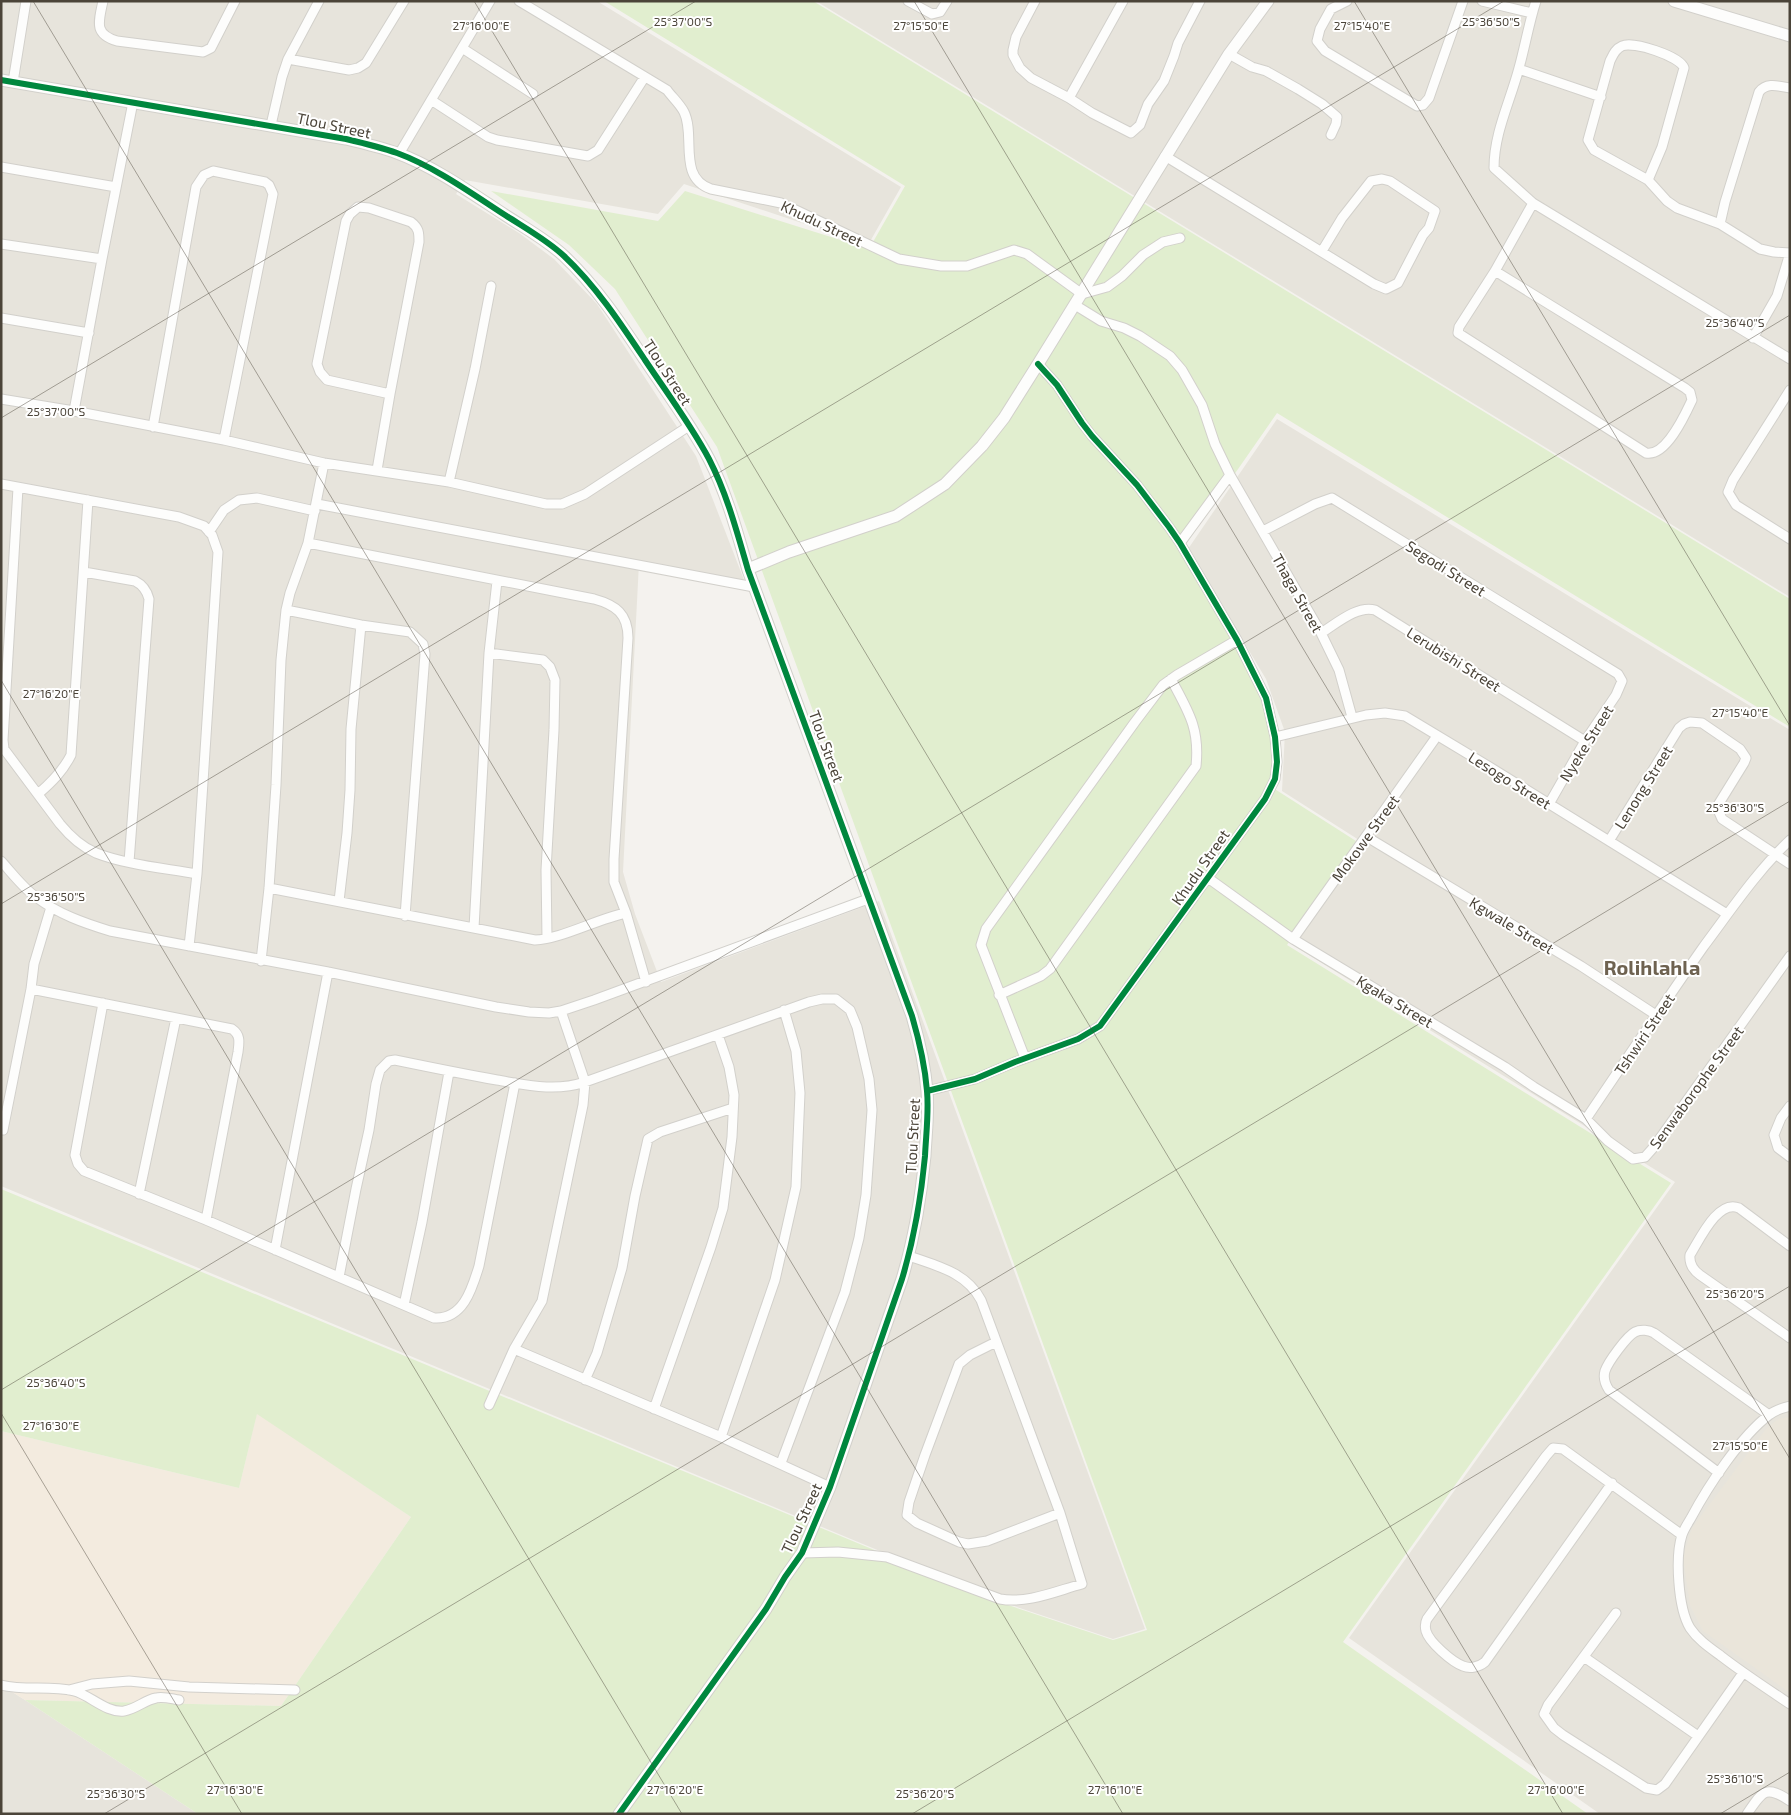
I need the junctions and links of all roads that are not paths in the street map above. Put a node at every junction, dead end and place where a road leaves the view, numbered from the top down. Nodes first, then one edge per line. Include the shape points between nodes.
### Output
1 (26, 1) edge
2 (103, 1) edge
3 (234, 1) edge
4 (319, 1) edge
5 (404, 1) edge
6 (490, 1) edge
7 (519, 1) edge
8 (908, 1) edge
9 (947, 1) edge
10 (1035, 1) edge
11 (1123, 1) edge
12 (1200, 1) edge
13 (1268, 1) edge
14 (1347, 1) edge
15 (1463, 1) edge
16 (1482, 1) edge
17 (1536, 1) edge
18 (1674, 1) edge
19 (1532, 13) junction
20 (1790, 36) edge
21 (462, 48) junction
22 (1229, 54) junction
23 (288, 60) junction
24 (1519, 69) junction
25 (644, 78) junction
26 (1, 80) edge
27 (13, 82) junction
28 (1790, 88) edge
29 (533, 94) dead end
30 (1601, 96) junction
31 (1070, 98) junction
32 (431, 100) junction
33 (133, 102) junction
34 (270, 125) junction
35 (1331, 135) dead end
36 (398, 154) junction
37 (1165, 156) junction
38 (1, 167) edge
39 (1648, 180) junction
40 (116, 187) junction
41 (1533, 203) junction
42 (1720, 224) junction
43 (1180, 238) dead end
44 (1, 244) edge
45 (1322, 251) junction
46 (1790, 253) edge
47 (102, 259) junction
48 (1495, 271) junction
49 (491, 286) dead end
50 (1082, 294) junction
51 (1074, 305) junction
52 (1, 318) edge
53 (89, 333) junction
54 (1753, 338) junction
55 (1790, 359) edge
56 (1038, 364) junction
57 (1790, 390) edge
58 (390, 394) junction
59 (1, 399) edge
60 (74, 411) junction
61 (689, 426) junction
62 (153, 427) junction
63 (224, 440) junction
64 (324, 462) junction
65 (377, 470) junction
66 (1230, 475) junction
67 (449, 482) junction
68 (1, 484) edge
69 (18, 488) junction
70 (88, 500) junction
71 (316, 508) junction
72 (1263, 531) junction
73 (210, 532) junction
74 (1790, 539) edge
75 (308, 543) junction
76 (1180, 543) junction
77 (748, 569) junction
78 (84, 572) junction
79 (498, 581) junction
80 (754, 587) junction
81 (286, 610) junction
82 (360, 625) junction
83 (1321, 633) junction
84 (1237, 640) junction
85 (489, 653) junction
86 (1171, 679) junction
87 (1622, 681) joint
88 (1352, 717) junction
89 (1437, 736) junction
90 (1275, 737) junction
91 (1585, 741) junction
92 (38, 794) junction
93 (1549, 804) junction
94 (1367, 837) junction
95 (1790, 840) edge
96 (1609, 841) junction
97 (1775, 854) junction
98 (1, 861) edge
99 (129, 862) junction
100 (1790, 864) edge
101 (197, 874) junction
102 (1208, 878) junction
103 (269, 888) junction
104 (868, 899) junction
105 (339, 901) junction
106 (51, 907) junction
107 (626, 914) junction
108 (1727, 914) junction
109 (405, 916) junction
110 (474, 928) junction
111 (547, 938) junction
112 (1292, 940) junction
113 (189, 946) junction
114 (1790, 956) edge
115 (261, 961) junction
116 (328, 972) junction
117 (646, 982) junction
118 (31, 989) junction
119 (999, 994) junction
120 (103, 1003) junction
121 (784, 1010) junction
122 (561, 1011) junction
123 (1656, 1014) junction
124 (176, 1018) junction
125 (718, 1034) junction
126 (1025, 1058) junction
127 (449, 1072) junction
128 (585, 1082) junction
129 (515, 1083) junction
130 (927, 1091) junction
131 (1790, 1106) edge
132 (733, 1108) junction
133 (1586, 1119) junction
134 (1, 1130) edge
135 (1790, 1157) edge
136 (139, 1194) junction
137 (206, 1220) junction
138 (1790, 1246) edge
139 (275, 1250) junction
140 (909, 1256) junction
141 (339, 1277) junction
142 (404, 1305) junction
143 (1790, 1338) edge
144 (996, 1342) junction
145 (514, 1349) junction
146 (585, 1380) junction
147 (489, 1405) dead end
148 (1790, 1406) edge
149 (654, 1408) junction
150 (1769, 1415) junction
151 (720, 1437) junction
152 (782, 1463) junction
153 (1719, 1473) junction
154 (1612, 1483) junction
155 (830, 1487) junction
156 (1060, 1513) junction
157 (1682, 1535) junction
158 (802, 1553) junction
159 (1616, 1613) dead end
160 (1584, 1657) junction
161 (1743, 1673) junction
162 (153, 1683) junction
163 (1, 1685) edge
164 (69, 1690) junction
165 (295, 1690) dead end
166 (150, 1700) junction
167 (179, 1700) dead end
168 (1790, 1704) edge
169 (1698, 1736) junction
170 (1790, 1801) edge
171 (619, 1814) edge
172 (1747, 1814) edge

1 - 27 street
2 - 3 street via 99,23 107,38 203,52 211,48
4 - 23 street
5 - 23 street via 366,63 358,68 349,70
6 - 21 street
7 - 25 street, Khudu Street
8 - 9 street via 932,14 940,12
10 - 31 street via 1016,37 1013,55 1026,74
11 - 31 street
12 - 31 street via 1178,43 1164,81 1148,104 1140,125 1131,134
13 - 22 street
14 - 15 street via 1328,13 1317,37 1318,43 1325,51 1417,106 1429,98
16 - 19 street
17 - 19 street
18 - 20 street
19 - 24 street
21 - 29 street
21 - 32 street
22 - 35 street via 1266,71 1322,104 1336,117
22 - 37 street
23 - 34 street
24 - 30 street
24 - 41 street via 1497,136 1494,168
25 - 32 street via 598,150 588,156 488,137
25 - 50 street, Khudu Street via 667,90 684,111 690,159 696,179 702,185 781,202 898,260 967,266 1014,250 1027,254
26 - 27 street, Tlou Street
27 - 33 street, Tlou Street
28 - 42 street via 1771,85 1759,92
30 - 39 street via 1589,144
30 - 39 street via 1614,52 1625,44 1635,44 1663,54 1683,65 1662,146
32 - 36 street
33 - 34 street, Tlou Street
33 - 40 street
34 - 36 street, Tlou Street via 346,139
36 - 61 street, Tlou Street via 474,195 563,255 622,325
37 - 45 street
37 - 50 street
38 - 40 street
39 - 42 street via 1677,208
40 - 47 street
41 - 48 street
41 - 54 street
42 - 46 street via 1760,249
43 - 50 street via 1163,242 1143,255 1107,287
44 - 47 street
45 - 45 street via 1374,284 1386,289 1392,287 1398,283 1435,211 1390,181 1371,181 1342,218
46 - 54 street via 1778,296
47 - 53 street
48 - 48 street via 1458,333 1646,453 1653,454 1662,448 1692,400 1690,392
49 - 67 street
50 - 51 street
51 - 56 street
51 - 66 street, Thaga Street via 1101,321 1140,336 1178,364 1202,405
52 - 53 street
53 - 60 street
54 - 55 street
56 - 76 street, Khudu Street via 1057,385 1082,424 1137,485
56 - 77 street via 982,446 932,493 896,516
57 - 74 street via 1728,492 1736,505
58 - 58 street via 419,230 411,222 358,207 346,221 317,364 327,380
58 - 65 street
59 - 60 street
60 - 62 street
61 - 67 street via 586,494 562,504 546,504
61 - 77 street, Tlou Street via 717,476
62 - 63 street
62 - 63 street via 196,187 204,175 213,171 265,182 273,194
63 - 64 street
64 - 65 street
64 - 71 street
65 - 67 street
66 - 72 street, Thaga Street
66 - 76 street
68 - 69 street
69 - 70 street
69 - 92 street via 3,740 4,749
70 - 73 street via 179,517 198,523
70 - 78 street
71 - 73 street via 257,498 239,500 224,510
71 - 75 street
71 - 80 street
72 - 83 street, Thaga Street
72 - 87 street, Segodi Street via 1322,500 1332,498 1618,674
73 - 101 street via 218,552 218,569
75 - 79 street
75 - 81 street
76 - 84 street, Khudu Street
77 - 80 street, Tlou Street
78 - 92 street via 71,755 53,781
78 - 99 street via 136,581 147,591 149,599
79 - 85 street
79 - 107 street via 607,603 616,608 628,626 614,858 614,882
80 - 104 street, Tlou Street
81 - 82 street
81 - 103 street
82 - 105 street via 347,833
82 - 109 street via 410,632 423,644 425,654
83 - 88 street, Thaga Street via 1339,670
83 - 91 street, Lerubishi Street via 1358,611 1376,610
84 - 86 street
84 - 90 street, Khudu Street via 1266,698
85 - 110 street
85 - 111 street via 543,660 555,680 546,870
86 - 119 street via 1135,722 986,929 981,945
86 - 119 street via 1192,719 1198,750 1196,766 1050,969
87 - 91 street, Nyeke Street
88 - 89 street, Lesogo Street via 1394,713 1405,716
88 - 90 street, Lesogo Street
89 - 93 street, Lesogo Street
89 - 94 street, Mokowe Street
90 - 102 street, Khudu Street via 1277,762 1272,785
91 - 93 street, Nyeke Street
92 - 99 street via 68,834 95,852
93 - 96 street, Lesogo Street
94 - 112 street, Mokowe Street
94 - 123 street, Kgwale Street
95 - 97 street, Tshwiri Street
96 - 97 street, Lenong Street via 1679,728 1686,723 1702,723 1740,749 1746,758 1718,805 1720,815 1724,822
96 - 108 street, Lesogo Street
97 - 100 street
97 - 108 street, Tshwiri Street
98 - 106 street via 35,897
99 - 101 street
101 - 113 street
102 - 112 street, Kgaka Street
102 - 126 street, Khudu Street via 1100,1026 1078,1039
103 - 105 street
103 - 115 street
104 - 117 street
104 - 130 street, Tlou Street via 912,1016
105 - 109 street
106 - 113 street via 81,923
106 - 118 street via 34,964
107 - 111 street
107 - 117 street
108 - 123 street, Tshwiri Street
109 - 110 street
110 - 111 street via 523,939
112 - 133 street, Kgaka Street
113 - 115 street
114 - 133 street, Senwaborophe Street via 1645,1157 1629,1157 1600,1135
115 - 116 street
116 - 122 street via 496,1007 538,1013
116 - 139 street
117 - 122 street
118 - 120 street
118 - 134 street
119 - 126 street
120 - 124 street
120 - 136 street via 75,1155 84,1171
121 - 125 street
121 - 151 street via 796,1051 800,1092 796,1187 775,1280
121 - 152 street via 822,999 836,999 847,1006 857,1027 870,1079 872,1103 866,1196 859,1238 845,1292
122 - 128 street
123 - 133 street, Tshwiri Street
124 - 136 street
124 - 137 street via 232,1029 239,1039
125 - 128 street
125 - 132 street via 732,1080
126 - 130 street, Khudu Street via 974,1079
127 - 129 street
127 - 141 street via 392,1060 380,1070
127 - 142 street
128 - 129 street via 556,1088
128 - 145 street via 542,1301
129 - 142 street via 472,1290 454,1314 444,1319
130 - 140 street, Tlou Street via 922,1184
131 - 135 street via 1774,1135 1778,1148
132 - 146 street via 648,1139 622,1268 597,1353
132 - 149 street via 719,1224
136 - 137 street
137 - 139 street
138 - 143 street via 1739,1208 1730,1206 1716,1215 1690,1255 1692,1267 1700,1275
139 - 141 street
140 - 144 street via 950,1270 975,1289
140 - 155 street, Tlou Street
141 - 142 street
144 - 156 street
144 - 156 street via 959,1364 912,1491 907,1515 917,1524 968,1544
145 - 146 street
145 - 147 street
146 - 149 street
148 - 150 street
149 - 151 street
150 - 153 street
150 - 153 street via 1654,1333 1640,1330 1628,1338 1606,1369 1604,1377 1609,1390
151 - 152 street
152 - 155 street
153 - 157 street
154 - 154 street via 1564,1449 1550,1451 1427,1619 1425,1630 1429,1638 1463,1666 1476,1667 1485,1662
154 - 157 street
155 - 158 street, Tlou Street
156 - 158 street via 1082,1584 1025,1599 1000,1600 887,1557 838,1552
157 - 161 street via 1679,1578 1683,1613 1702,1642
158 - 171 street, Tlou Street via 749,1633
159 - 160 street
160 - 169 street
160 - 169 street via 1544,1714 1554,1728 1646,1788 1655,1790 1665,1784
161 - 168 street
161 - 169 street
162 - 164 street via 92,1684
162 - 165 street
162 - 166 street
163 - 164 street
164 - 166 street via 124,1711
166 - 167 street via 158,1697
170 - 172 street via 1773,1791 1766,1792

